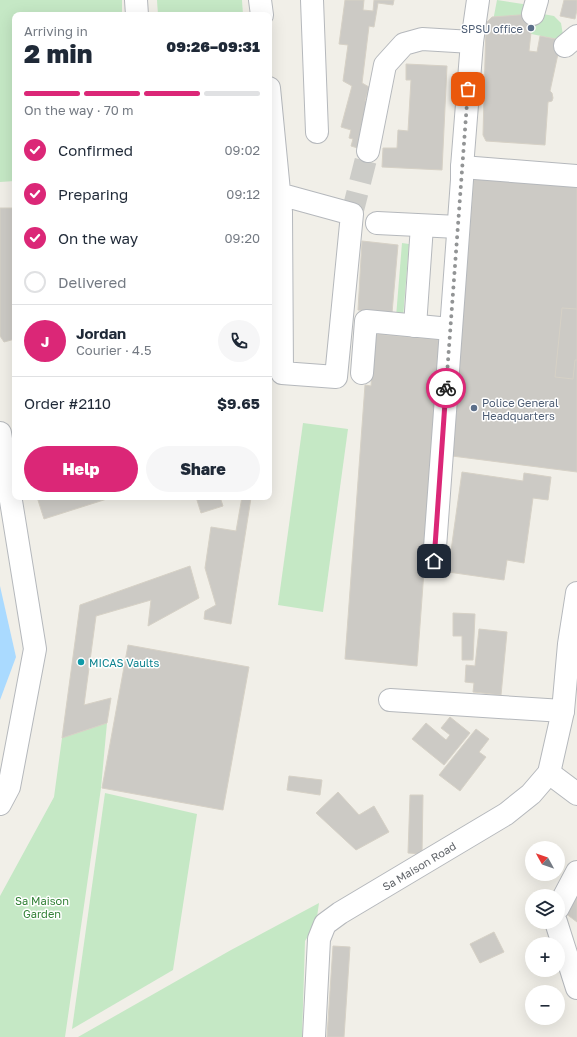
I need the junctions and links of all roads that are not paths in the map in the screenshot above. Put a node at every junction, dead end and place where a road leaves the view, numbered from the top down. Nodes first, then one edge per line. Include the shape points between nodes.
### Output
1 (136, 0) edge
2 (260, 0) edge
3 (312, 0) edge
4 (478, 0) edge
5 (137, 12) edge
6 (262, 12) edge
7 (472, 42) junction
8 (317, 132) dead end
9 (368, 151) tunnel mouth
10 (272, 152) edge
11 (462, 167) junction
12 (577, 176) edge
13 (274, 194) edge
14 (377, 223) dead end
15 (422, 226) junction
16 (458, 228) junction
17 (415, 326) junction
18 (450, 329) junction
19 (362, 373) dead end
20 (0, 433) edge
21 (434, 561) dead end
22 (577, 593) edge
23 (390, 700) dead end
24 (563, 711) junction
25 (549, 773) junction
26 (577, 794) edge
27 (0, 804) edge
28 (577, 872) edge
29 (565, 895) edge
30 (558, 929) edge
31 (577, 988) edge
32 (314, 1037) edge

1 - 5 street
2 - 6 street
3 - 8 street
4 - 7 street
7 - 9 street via 422,39 404,44 385,65
7 - 11 street
10 - 13 street
11 - 12 street
11 - 16 street
13 - 13 street via 352,214 336,377 282,373 281,212
14 - 15 street
15 - 16 street
15 - 17 street
16 - 18 street
17 - 18 street
17 - 19 street via 366,321
18 - 21 street
20 - 27 street via 35,649 9,787
22 - 24 street, Sa Maison Road
23 - 24 street
24 - 25 street, Sa Maison Road
25 - 26 street
25 - 32 street, Sa Maison Road via 531,794 506,814 325,924 319,939
28 - 29 street
30 - 31 street

